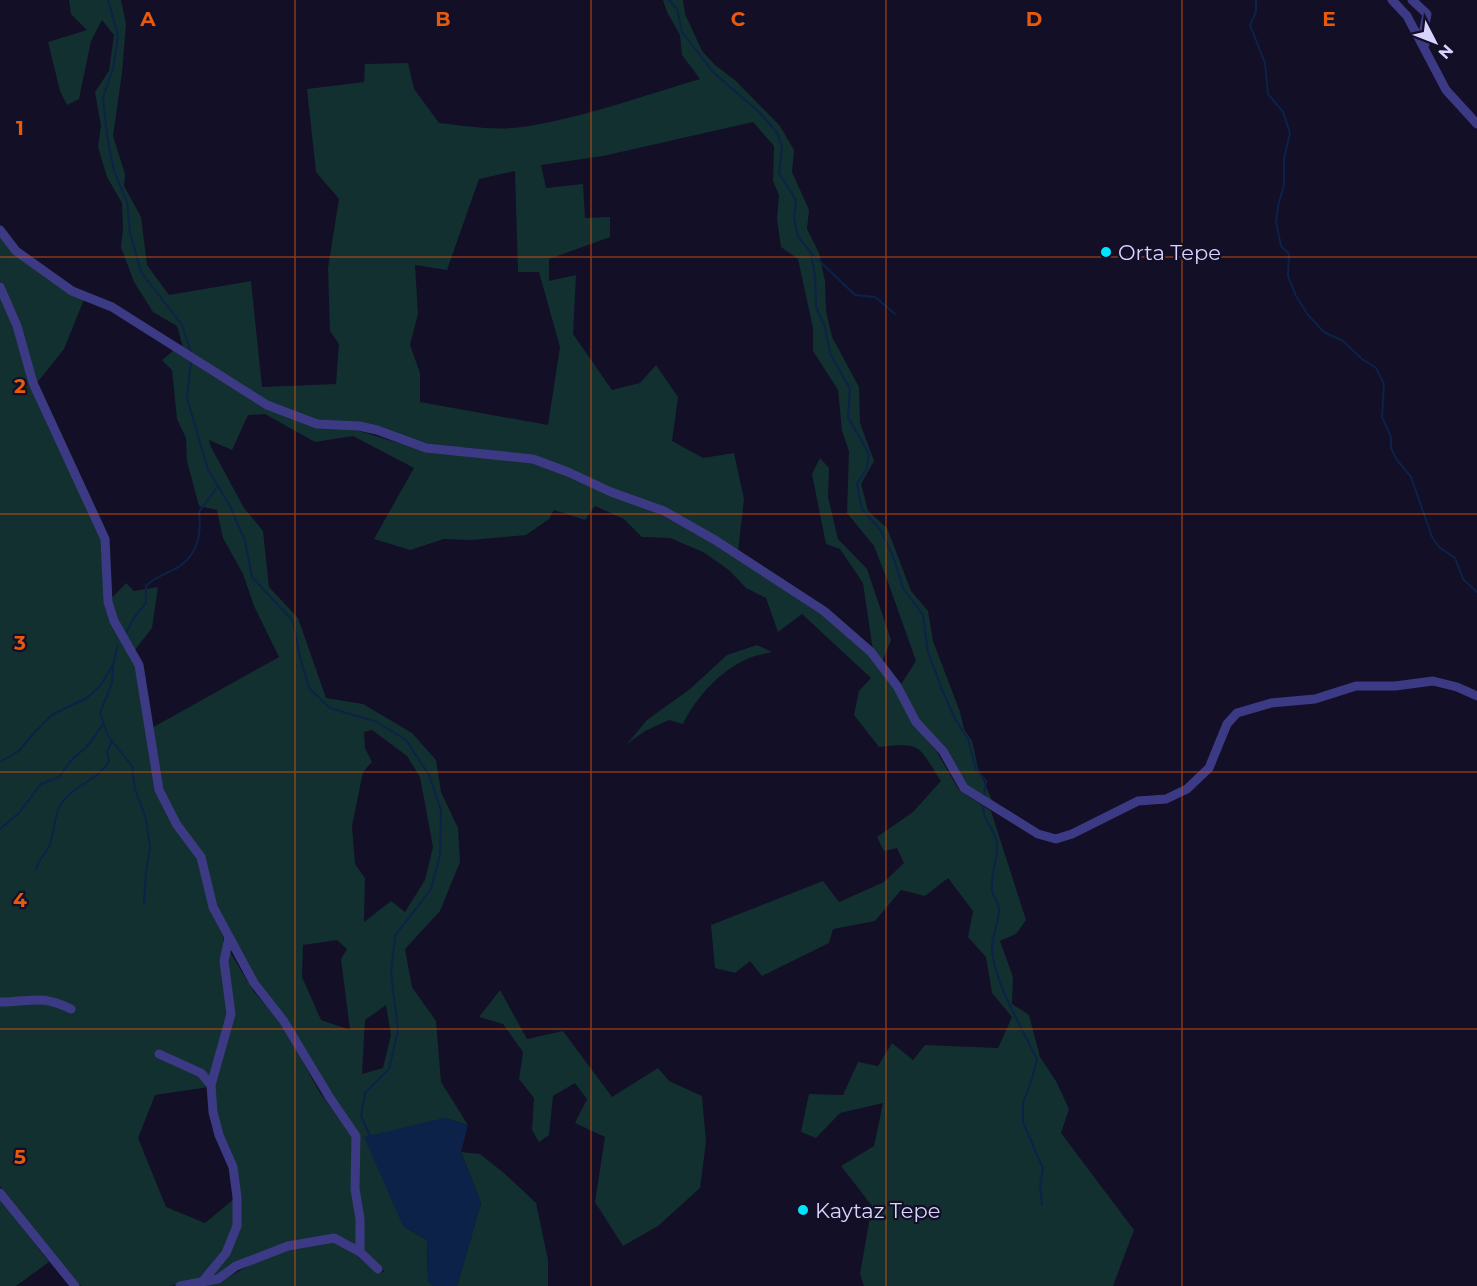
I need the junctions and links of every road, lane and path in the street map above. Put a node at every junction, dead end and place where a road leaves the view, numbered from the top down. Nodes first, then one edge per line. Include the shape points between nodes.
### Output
1 (1392, 0) edge
2 (1412, 0) edge
3 (1428, 57) junction
4 (1477, 124) edge
5 (0, 230) edge
6 (0, 287) edge
7 (1477, 696) edge
8 (229, 937) junction
9 (0, 1002) edge
10 (71, 1009) dead end
11 (159, 1054) dead end
12 (211, 1085) junction
13 (0, 1193) edge
14 (360, 1252) junction
15 (378, 1269) dead end
16 (202, 1282) junction
17 (75, 1285) edge
18 (180, 1286) edge

1 - 3 street via 1407,16
2 - 3 street via 1427,14 1423,34
3 - 4 street via 1446,90
5 - 7 street via 16,251 72,291 112,307 267,405 317,424 377,430 426,448 533,459 664,511 715,540 824,611 871,652 897,686 916,722 943,751 964,788 1038,834 1056,839 1138,801 1167,798 1187,789 1209,768 1227,724 1238,713 1271,703 1315,699 1356,686 1433,681
6 - 8 street via 17,326 33,383 105,539 108,602 114,621 139,665 159,790 177,825 201,857 213,906
8 - 12 street via 224,961 231,1014
8 - 14 street via 254,983 283,1020 356,1136 354,1189 360,1219
9 - 10 street via 39,998
11 - 12 street via 201,1073
12 - 16 street via 219,1135 233,1167 237,1226 226,1252
13 - 17 street
14 - 15 street
14 - 16 street via 334,1238 288,1246 236,1266 218,1279
16 - 18 street

